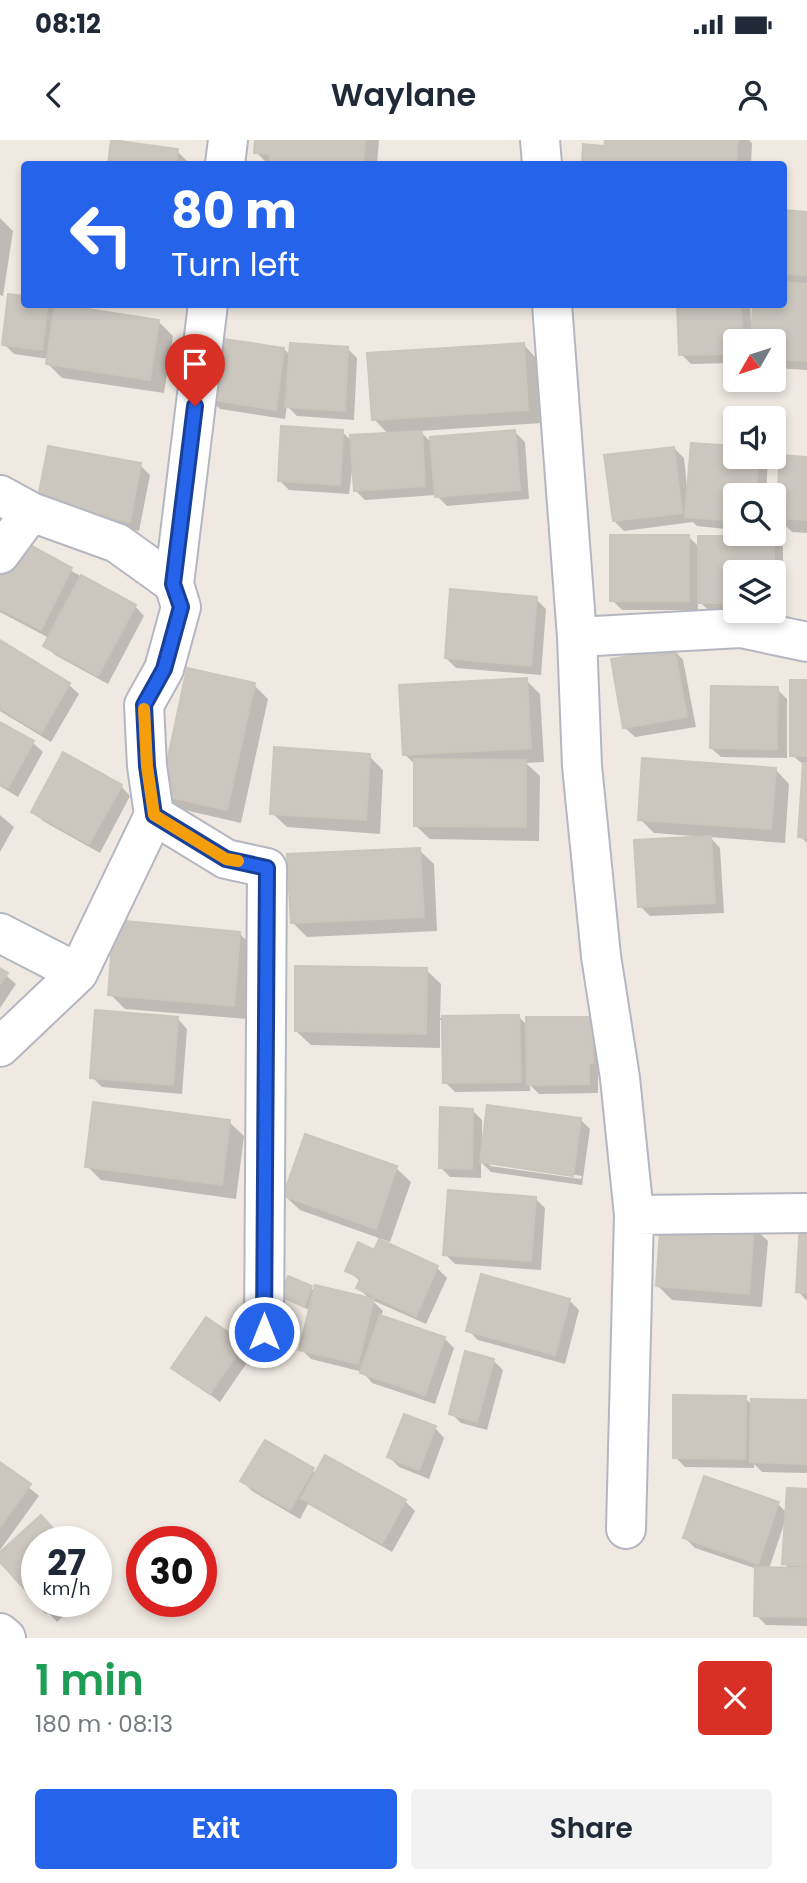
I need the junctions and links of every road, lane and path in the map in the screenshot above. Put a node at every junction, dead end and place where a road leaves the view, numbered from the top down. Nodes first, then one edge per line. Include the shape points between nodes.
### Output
1 (228, 140) edge
2 (540, 140) edge
3 (225, 161) edge
4 (542, 161) edge
5 (208, 308) edge
6 (552, 308) edge
7 (15, 503) edge
8 (0, 554) edge
9 (173, 584) junction
10 (577, 637) junction
11 (807, 642) edge
12 (154, 815) junction
13 (0, 933) edge
14 (78, 973) junction
15 (0, 1047) edge
16 (807, 1213) edge
17 (634, 1215) junction
18 (264, 1332) dead end
19 (626, 1529) dead end
20 (0, 1633) edge
21 (6, 1638) edge

1 - 3 street
2 - 4 street
5 - 9 street
6 - 10 street
7 - 8 street
7 - 9 street via 117,543
9 - 12 street via 181,607 164,669 144,705
10 - 11 street via 741,628
10 - 17 street via 584,780 601,956
12 - 14 street
12 - 18 street via 226,859 267,868
13 - 14 street
14 - 15 street
16 - 17 street
17 - 19 street
20 - 21 street

